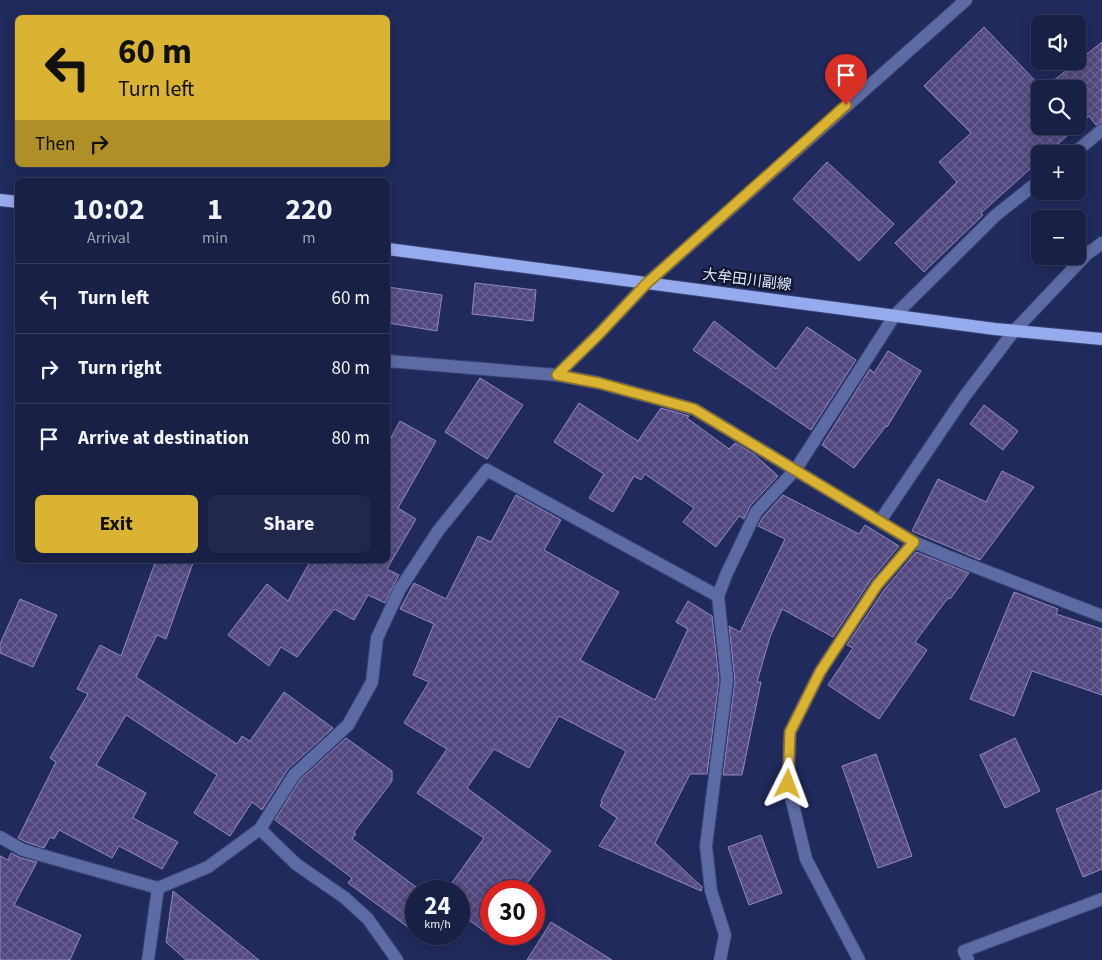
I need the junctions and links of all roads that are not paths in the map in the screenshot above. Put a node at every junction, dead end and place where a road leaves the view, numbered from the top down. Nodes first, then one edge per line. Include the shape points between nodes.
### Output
1 (966, 0) edge
2 (1102, 130) edge
3 (1084, 145) edge
4 (1031, 187) edge
5 (0, 200) edge
6 (15, 202) edge
7 (1102, 243) edge
8 (390, 249) edge
9 (646, 284) junction
10 (895, 315) junction
11 (1014, 330) junction
12 (1102, 339) edge
13 (390, 361) edge
14 (557, 375) junction
15 (796, 469) junction
16 (880, 521) junction
17 (914, 542) junction
18 (718, 596) junction
19 (1102, 616) edge
20 (260, 829) junction
21 (0, 837) edge
22 (158, 888) junction
23 (1102, 899) edge
24 (148, 960) edge
25 (397, 960) edge
26 (720, 960) edge
27 (860, 960) edge
28 (968, 960) edge

1 - 9 street
2 - 3 street
4 - 10 street via 995,216
5 - 6 main road
7 - 11 street via 1087,254
8 - 9 main road, 大牟田川副線
9 - 10 main road, 大牟田川副線
9 - 14 street
10 - 11 main road, 大牟田川副線
10 - 15 street
11 - 12 main road, 大牟田川副線
11 - 16 street
13 - 14 street
14 - 15 street via 694,409
15 - 16 street
15 - 18 street via 756,512
16 - 17 street
17 - 19 street
17 - 27 street via 877,585 825,664 790,732 788,784 806,859
18 - 20 street via 487,470 438,531 400,589 377,638 372,682 348,725 294,775
18 - 26 street via 727,680 706,846 711,891 725,936
20 - 22 street via 208,867
20 - 25 street via 296,864 345,898 368,919
21 - 22 street via 23,850
22 - 24 street
23 - 28 street via 964,951

